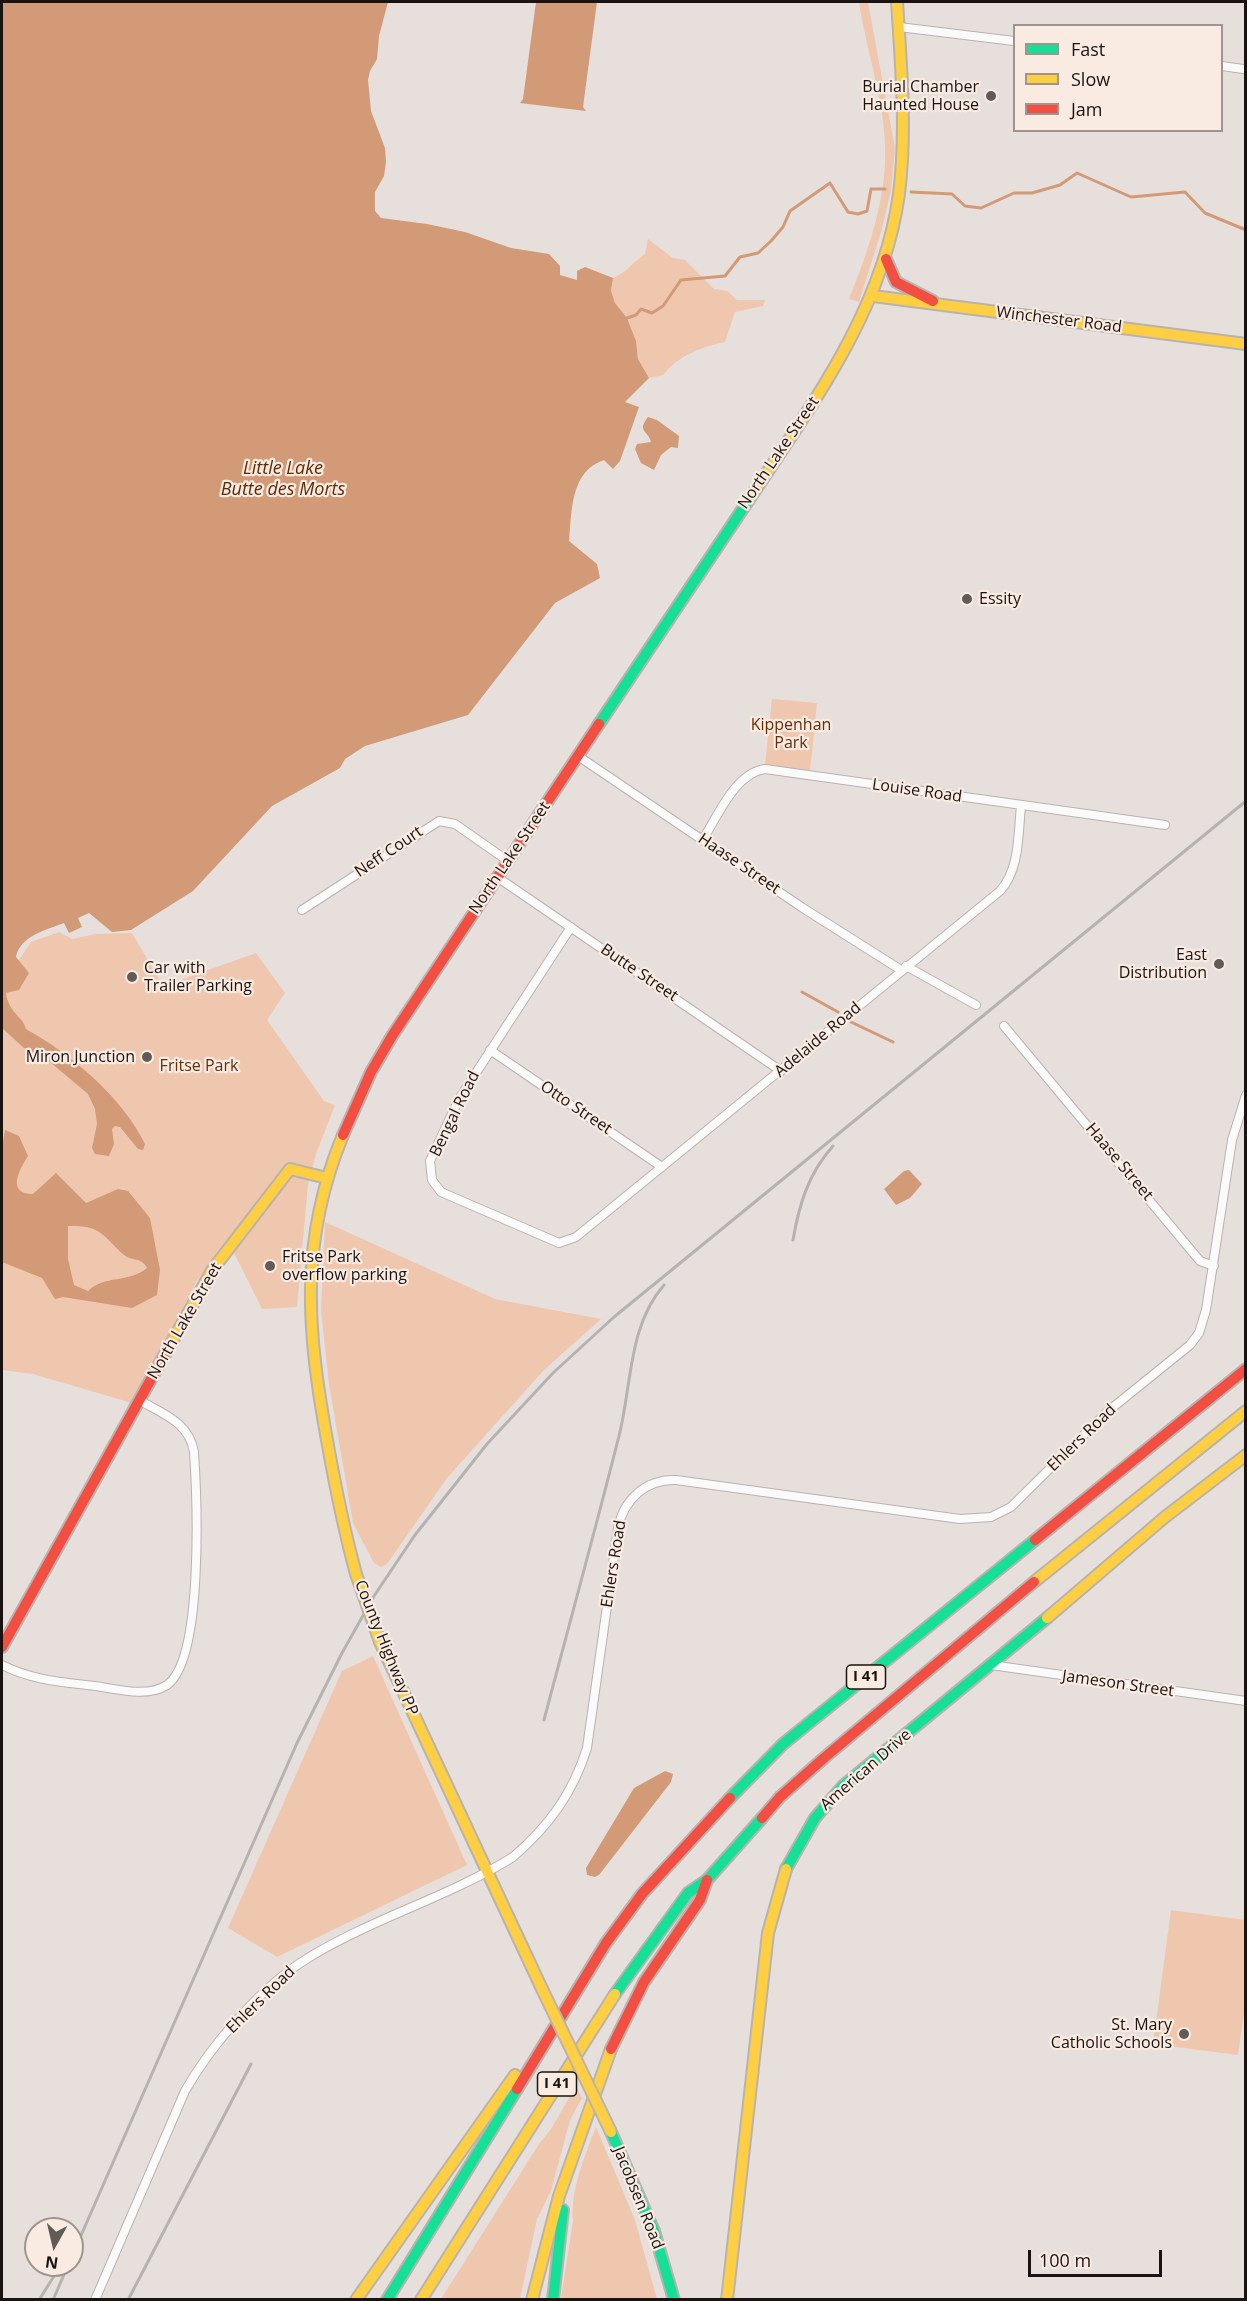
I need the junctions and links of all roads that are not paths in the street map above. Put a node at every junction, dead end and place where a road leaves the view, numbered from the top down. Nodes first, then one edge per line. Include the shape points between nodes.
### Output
1 (897, 2) edge
2 (899, 27) junction
3 (1013, 41) edge
4 (1223, 66) edge
5 (1243, 69) dead end
6 (886, 259) junction
7 (873, 296) junction
8 (941, 305) junction
9 (1245, 344) edge
10 (578, 756) junction
11 (1021, 806) junction
12 (1165, 825) dead end
13 (703, 839) junction
14 (508, 861) junction
15 (496, 877) junction
16 (302, 910) dead end
17 (571, 927) junction
18 (904, 968) junction
19 (976, 1005) dead end
20 (1004, 1026) dead end
21 (490, 1050) junction
22 (781, 1071) junction
23 (1245, 1095) edge
24 (662, 1167) junction
25 (327, 1178) junction
26 (564, 1242) joint
27 (1214, 1266) junction
28 (1245, 1369) edge
29 (139, 1400) junction
30 (1245, 1411) edge
31 (1245, 1455) edge
32 (2, 1647) edge
33 (2, 1665) edge
34 (991, 1665) junction
35 (1245, 1701) edge
36 (486, 1871) junction
37 (707, 1880) junction
38 (542, 1989) joint
39 (547, 2041) junction
40 (565, 2181) junction
41 (95, 2300) edge
42 (356, 2300) edge
43 (387, 2300) edge
44 (421, 2300) edge
45 (532, 2300) edge
46 (553, 2300) edge
47 (674, 2300) edge
48 (727, 2300) edge

1 - 2 main road, North Lake Street
2 - 3 street
2 - 6 main road, North Lake Street via 904,158
4 - 5 street
6 - 7 main road, North Lake Street
6 - 8 main road via 896,282
7 - 8 main road, Winchester Road
7 - 10 main road, North Lake Street via 833,373
8 - 9 main road, Winchester Road
10 - 13 street, Haase Street
10 - 14 main road, North Lake Street
11 - 12 street, Louise Road
11 - 13 street, Louise Road via 765,769 742,780
11 - 18 street, Adelaide Road via 1014,866 1007,884
13 - 18 street, Haase Street via 803,908
14 - 15 main road, North Lake Street
14 - 16 street, Neff Court via 455,824 438,822
15 - 17 street, Butte Street
15 - 25 main road, North Lake Street via 368,1076 343,1130
17 - 21 street, Bengal Road
17 - 22 street, Butte Street
18 - 19 street, Haase Street
18 - 22 street, Adelaide Road
20 - 27 street, Haase Street via 1200,1261
21 - 24 street, Otto Street
21 - 26 street, Bengal Road via 459,1099 432,1155 432,1180 447,1195 552,1241
22 - 24 street, Adelaide Road
23 - 27 street, Ehlers Road via 1234,1130
24 - 26 street, Adelaide Road via 576,1238
25 - 29 main road, North Lake Street via 293,1168 284,1175 213,1269
25 - 36 main road, County Highway PP, bridge via 312,1258 311,1341 342,1521 380,1642
27 - 36 street, Ehlers Road via 1204,1320 1190,1345 1107,1412 1011,1507 991,1517 960,1519 676,1480 659,1482 638,1492 623,1510 618,1528 591,1728 581,1767 563,1803 537,1835 513,1857
28 - 39 main road, I 41 via 768,1758 642,1894 606,1943
29 - 32 main road, North Lake Street
29 - 33 street via 183,1426 194,1452 195,1582 179,1671 159,1689 140,1692 33,1678
30 - 37 main road, I 41 via 824,1758 780,1797
31 - 34 main road, American Drive via 1165,1517
34 - 35 street, Jameson Street
34 - 48 main road, American Drive via 831,1797 807,1827 784,1872 768,1934
36 - 38 main road, County Highway PP
36 - 41 street, Ehlers Road via 307,1958 232,2027 203,2061 185,2091
37 - 40 main road via 700,1900 644,1982 612,2044
37 - 44 main road, I 41 via 677,1905 602,2013
38 - 47 main road, Jacobsen Road, bridge via 650,2220
39 - 42 main road via 524,2061
39 - 43 main road, I 41
40 - 45 main road
40 - 46 main road

